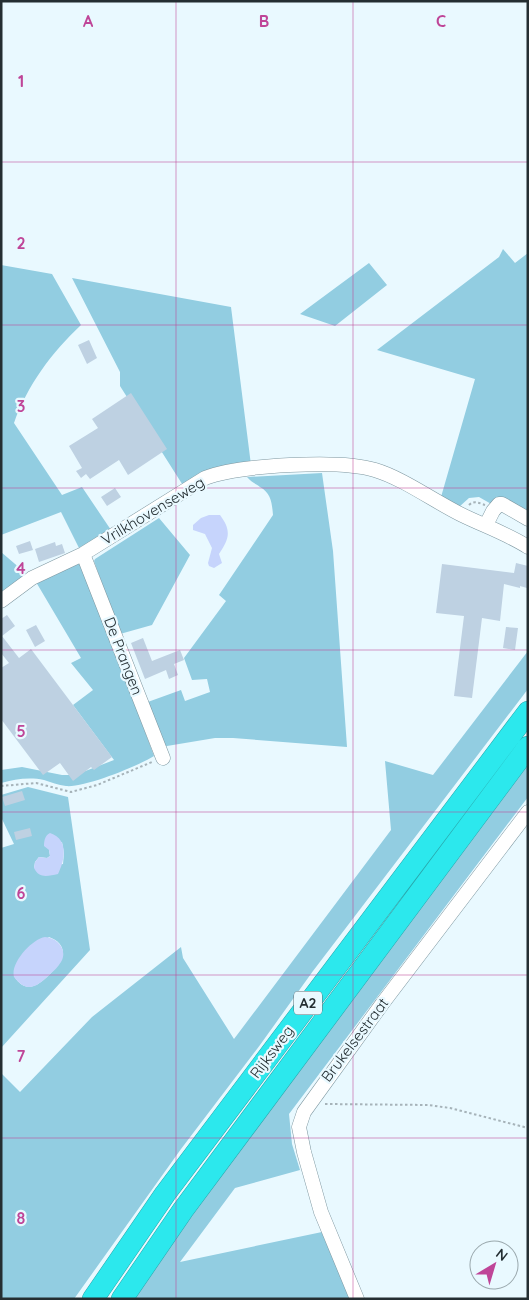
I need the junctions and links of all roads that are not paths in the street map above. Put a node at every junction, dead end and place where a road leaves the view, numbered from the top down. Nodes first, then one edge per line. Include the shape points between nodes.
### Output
1 (528, 519) edge
2 (486, 525) junction
3 (528, 547) edge
4 (83, 554) junction
5 (1, 602) edge
6 (528, 712) edge
7 (528, 747) edge
8 (163, 758) road end
9 (528, 812) edge
10 (93, 1299) edge
11 (122, 1299) edge
12 (357, 1299) edge

1 - 2 street via 499,504
2 - 3 street, Vrilkhovenseweg
2 - 4 street, Vrilkhovenseweg via 375,470 339,465 276,466 205,478
4 - 5 street, Vrilkhovenseweg via 32,578
4 - 8 street, De Prangen
6 - 10 highway, Rijksweg / A2 via 165,1194
7 - 11 highway, Rijksweg / A2 via 183,1210
9 - 12 street, Brukelsestraat via 304,1112 299,1127 304,1152 322,1212

